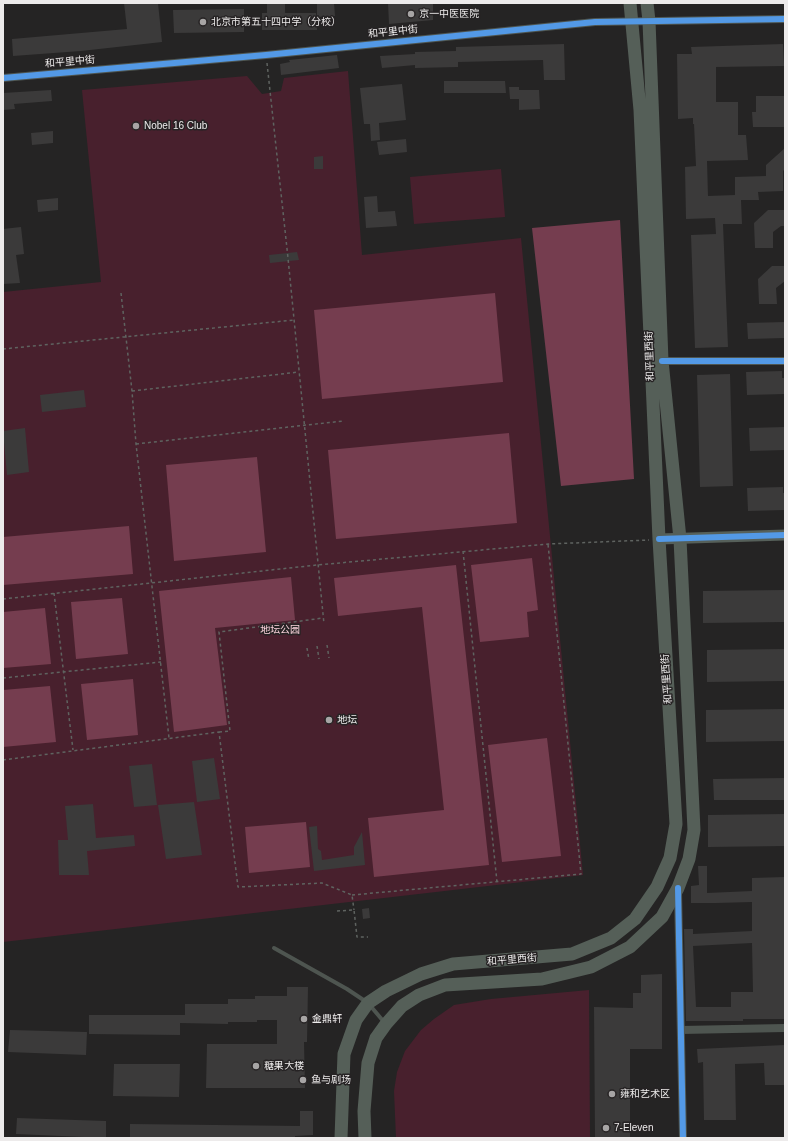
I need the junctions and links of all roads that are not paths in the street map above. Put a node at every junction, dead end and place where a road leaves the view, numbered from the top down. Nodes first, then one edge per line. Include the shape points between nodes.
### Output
1 (630, 3) edge
2 (647, 3) edge
3 (785, 19) edge
4 (632, 22) junction
5 (649, 22) junction
6 (3, 78) edge
7 (662, 361) junction
8 (785, 361) edge
9 (785, 535) edge
10 (680, 539) junction
11 (659, 540) junction
12 (678, 888) junction
13 (274, 948) dead end
14 (368, 1003) junction
15 (386, 1024) junction
16 (785, 1028) edge
17 (681, 1030) junction
18 (341, 1138) edge
19 (365, 1138) edge
20 (683, 1138) edge

1 - 4 main road, 和平里西街
2 - 5 main road, 和平里西街
3 - 5 street, 和平里中街
4 - 5 street, 和平里中街
4 - 6 street, 和平里中街 via 595,22
4 - 11 main road, 和平里西街 via 640,110
5 - 7 main road, 和平里西街
7 - 8 street
7 - 10 main road, 和平里西街
9 - 10 street
10 - 11 street
10 - 12 main road, 和平里西街 via 694,830 689,859
11 - 14 main road, 和平里西街 via 676,824 670,858 657,888 635,919 611,938 572,954 453,964 421,974
12 - 15 main road, 和平里西街 via 662,917 630,947 591,967 542,979 445,985 419,995 402,1006
12 - 17 street
13 - 14 lane
14 - 15 lane
14 - 18 main road, 和平里西街 via 356,1020 344,1054
15 - 19 main road, 和平里西街 via 376,1038 368,1063 364,1111
16 - 17 street
17 - 20 street

